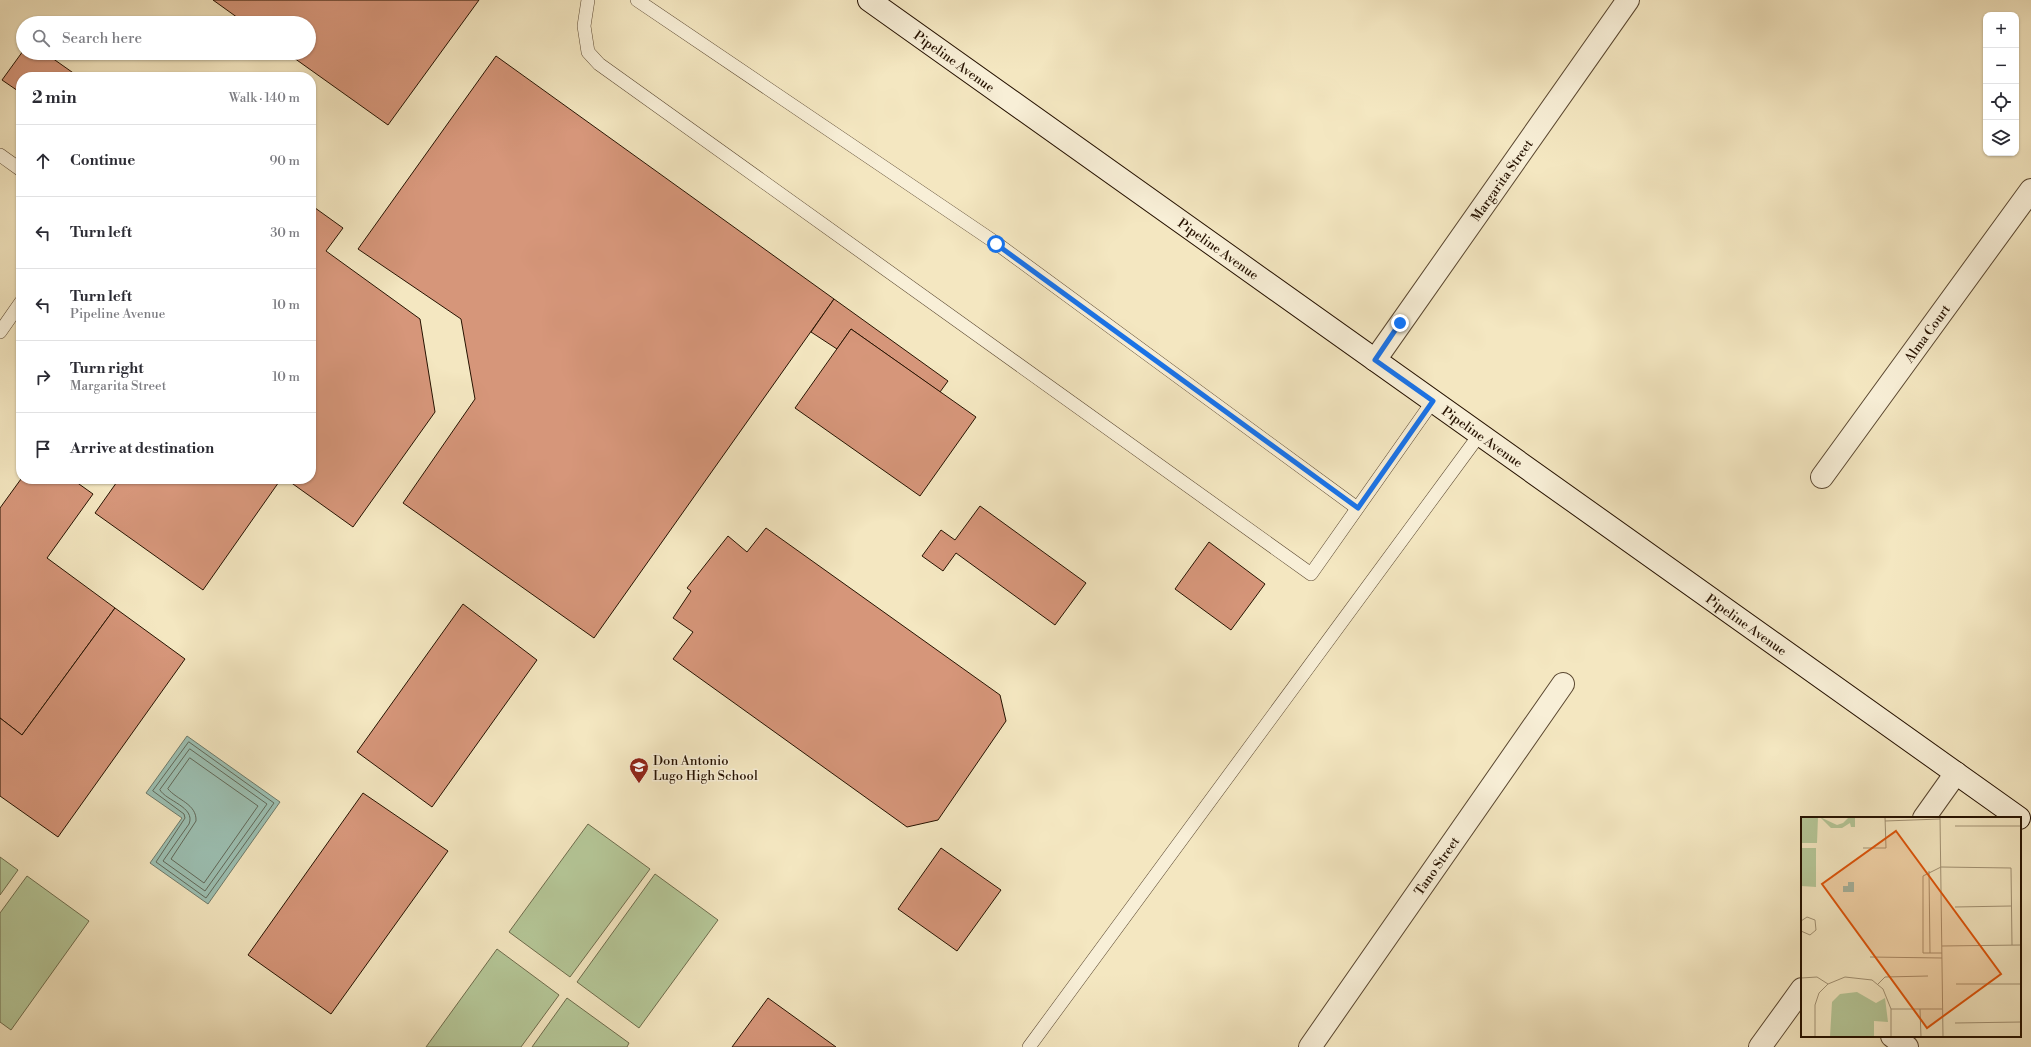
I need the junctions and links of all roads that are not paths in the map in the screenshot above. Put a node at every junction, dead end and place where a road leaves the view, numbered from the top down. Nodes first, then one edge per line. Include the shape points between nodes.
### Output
1 (588, 0) edge
2 (637, 0) edge
3 (869, 0) edge
4 (1628, 0) edge
5 (0, 155) edge
6 (16, 166) edge
7 (2031, 190) edge
8 (16, 309) edge
9 (0, 332) edge
10 (1375, 360) junction
11 (1433, 401) junction
12 (1480, 434) junction
13 (1822, 477) dead end
14 (1358, 508) junction
15 (1563, 684) dead end
16 (1956, 773) junction
17 (1925, 817) edge
18 (2019, 817) edge
19 (2021, 819) edge
20 (2031, 826) edge
21 (1801, 990) edge
22 (1893, 1037) edge
23 (1030, 1047) edge
24 (1310, 1047) edge
25 (1760, 1047) edge
26 (1907, 1047) edge

1 - 14 lane via 584,26 588,52 599,64 1311,574
2 - 14 lane via 996,244
3 - 10 main road, Pipeline Avenue
4 - 10 main road, Margarita Street
5 - 6 lane
7 - 13 main road, Alma Court
8 - 9 lane
10 - 11 main road, Pipeline Avenue
11 - 12 main road, Pipeline Avenue
11 - 14 lane
12 - 16 main road, Pipeline Avenue
12 - 23 lane
15 - 24 main road, Tano Street
16 - 17 main road
16 - 18 main road, Pipeline Avenue
19 - 20 main road, Pipeline Avenue
21 - 25 main road
22 - 26 main road

